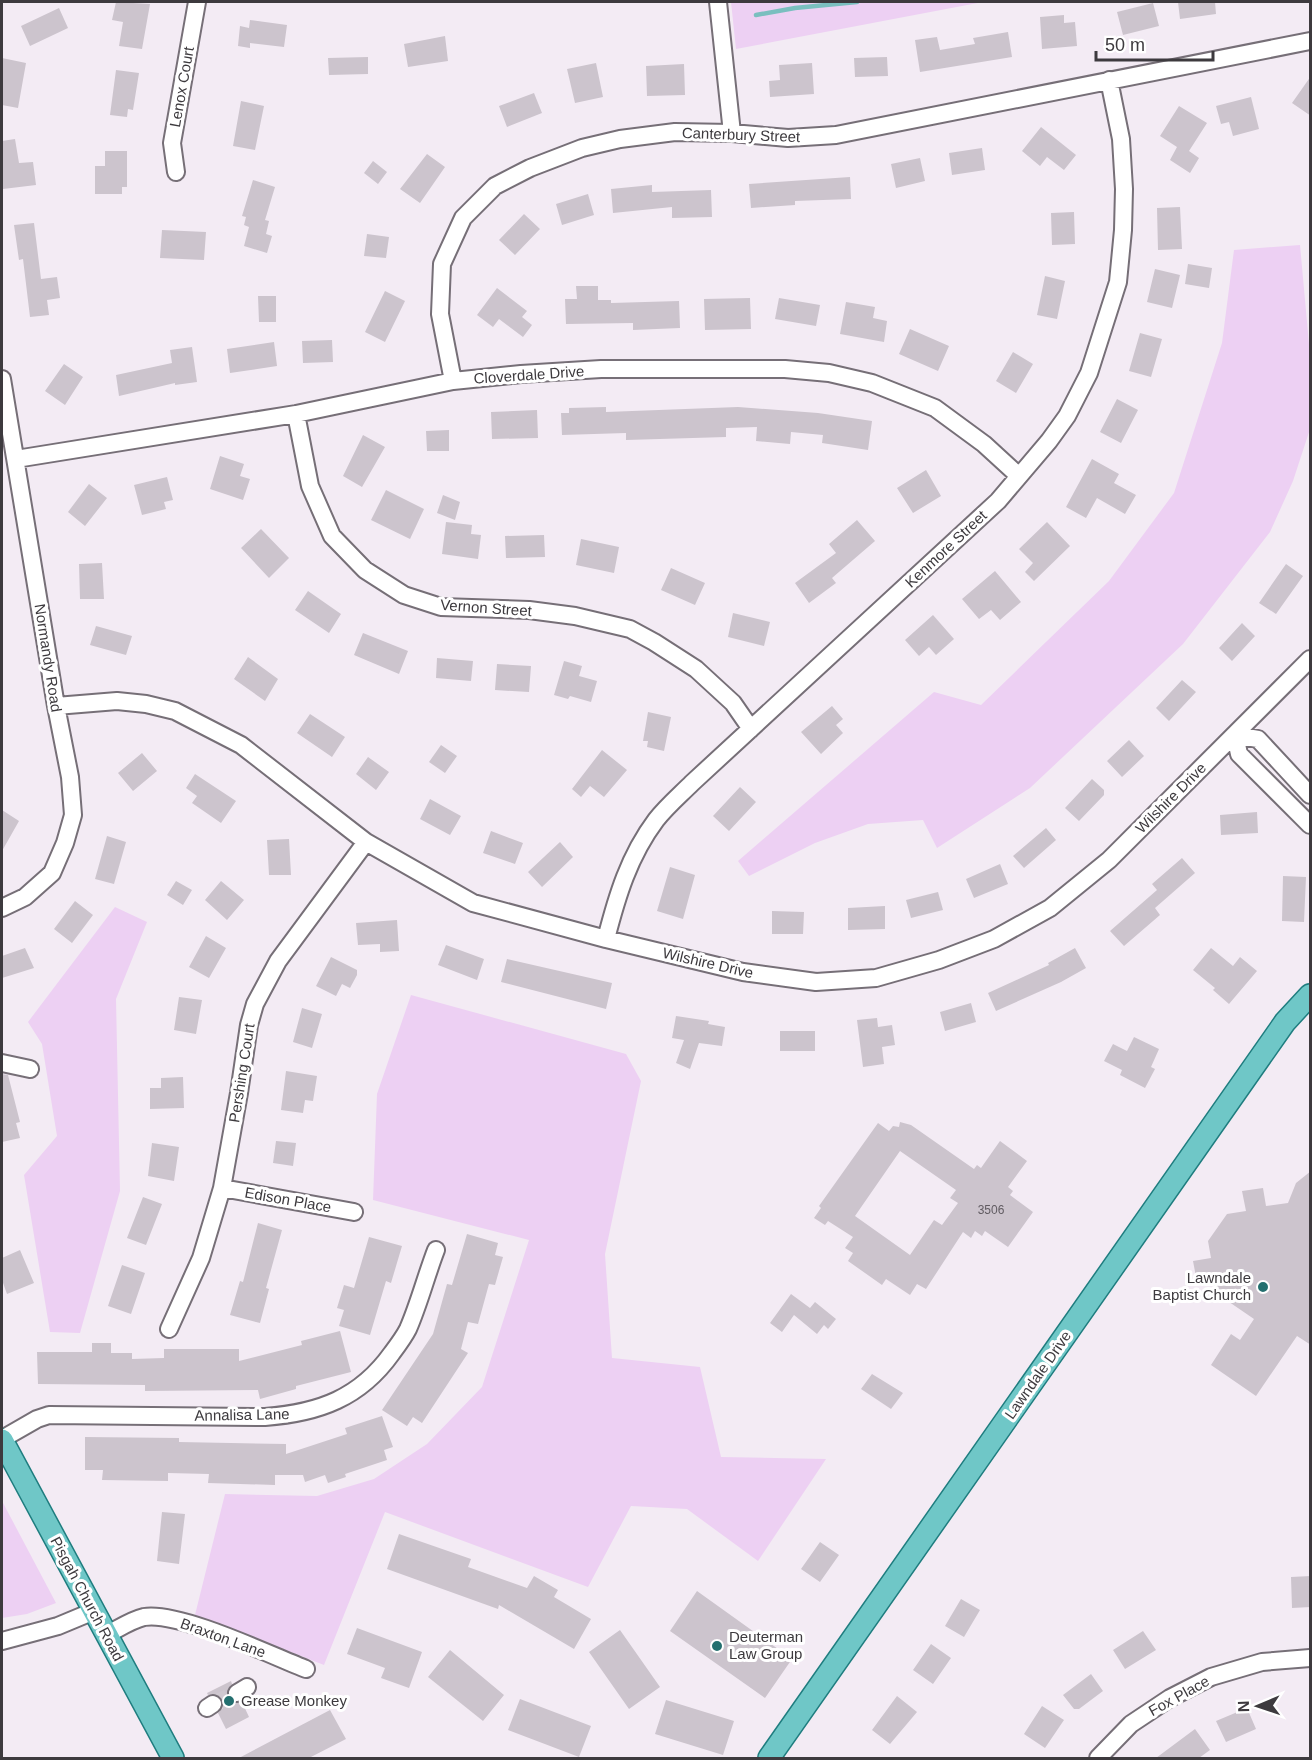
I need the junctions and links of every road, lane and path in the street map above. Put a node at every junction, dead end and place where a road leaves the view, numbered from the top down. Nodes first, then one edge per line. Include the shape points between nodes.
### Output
1 (197, 2) edge
2 (718, 2) edge
3 (1311, 41) edge
4 (1109, 80) junction
5 (732, 133) junction
6 (176, 172) dead end
7 (2, 379) edge
8 (453, 381) junction
9 (296, 414) junction
10 (16, 459) junction
11 (1019, 476) junction
12 (1311, 659) edge
13 (56, 706) junction
14 (751, 729) junction
15 (1235, 735) junction
16 (1311, 795) edge
17 (1311, 825) edge
18 (366, 842) junction
19 (2, 908) edge
20 (606, 939) junction
21 (1311, 995) edge
22 (2, 1063) edge
23 (30, 1069) dead end
24 (222, 1188) junction
25 (354, 1212) dead end
26 (436, 1250) dead end
27 (169, 1329) dead end
28 (2, 1439) edge
29 (94, 1611) junction
30 (106, 1635) junction
31 (2, 1641) edge
32 (1311, 1658) edge
33 (306, 1670) dead end
34 (173, 1758) edge
35 (769, 1758) edge
36 (1098, 1758) edge

1 - 6 street, Lenox Court via 172,143
2 - 5 street
3 - 4 street, Canterbury Street
4 - 5 street, Canterbury Street via 836,135 788,138
4 - 11 street, Kenmore Street via 1121,139 1124,189 1118,282 1089,373 1067,416
5 - 8 street, Canterbury Street via 675,132 620,139 582,148 495,186 463,218 442,264 440,314
7 - 10 street, Normandy Road
8 - 9 street, Cloverdale Drive
8 - 11 street, Cloverdale Drive via 601,369 785,369 829,373 872,383 935,408
9 - 10 street, Cloverdale Drive
9 - 14 street, Vernon Street via 310,486 332,536 365,570 404,596 441,607 529,610 630,629 696,669 733,703
10 - 13 street, Normandy Road
11 - 14 street, Kenmore Street via 998,501
12 - 15 street, Wilshire Drive
13 - 18 street, Wilshire Drive via 117,701 175,711 241,745
13 - 19 street, Normandy Road via 73,815 52,873 25,897
14 - 20 street, Kenmore Street via 657,819 635,852
15 - 16 street via 1258,739
15 - 17 street via 1239,754
15 - 20 street, Wilshire Drive via 1109,860 1050,908 994,939 939,960 876,978 816,982 743,972
18 - 20 street, Wilshire Drive via 473,903
18 - 24 street, Pershing Court via 278,961 255,1004
21 - 35 main road, Lawndale Drive via 1285,1022
22 - 23 street
24 - 25 street, Edison Place
24 - 27 street, Pershing Court via 201,1258
26 - 28 street, Annalisa Lane via 407,1330 395,1349 382,1368 332,1404 265,1417 49,1415
28 - 29 main road, Pisgah Church Road
29 - 30 main road, Pisgah Church Road
29 - 31 street via 58,1626
30 - 33 street, Braxton Lane via 132,1621 159,1617 197,1626
30 - 34 main road, Pisgah Church Road
32 - 36 street, Fox Place via 1262,1662 1211,1677 1131,1724

